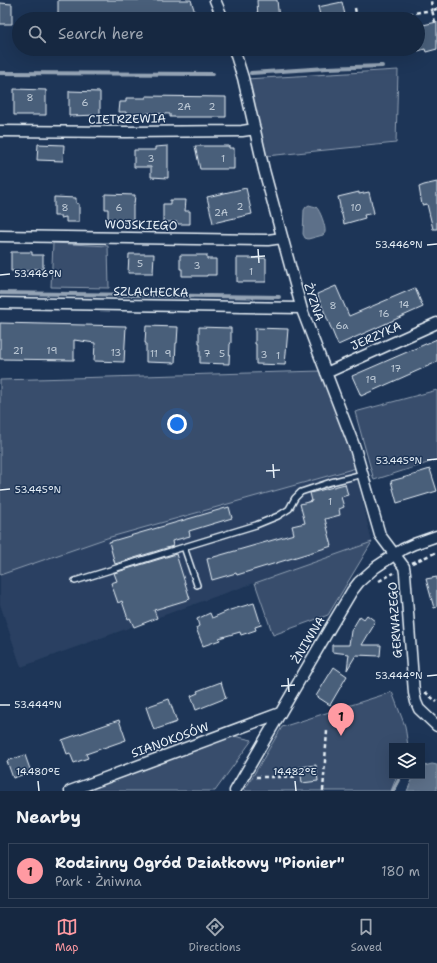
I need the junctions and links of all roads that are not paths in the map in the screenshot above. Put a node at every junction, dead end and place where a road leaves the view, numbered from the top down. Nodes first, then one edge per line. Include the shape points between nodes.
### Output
1 (216, 0) edge
2 (220, 12) edge
3 (236, 56) edge
4 (255, 129) junction
5 (0, 131) edge
6 (0, 236) edge
7 (282, 238) junction
8 (0, 302) edge
9 (301, 308) junction
10 (437, 323) edge
11 (326, 373) junction
12 (363, 474) junction
13 (437, 536) edge
14 (184, 547) junction
15 (394, 555) junction
16 (75, 582) dead end
17 (197, 585) dead end
18 (280, 713) junction
19 (437, 726) edge
20 (70, 791) edge
21 (235, 791) edge

1 - 2 street
3 - 4 street, ŻYZNA
4 - 5 street, CIETRZEWIA
4 - 7 street, ŻYZNA
6 - 7 street, WOJSKIEGO via 268,240
7 - 9 street, ŻYZNA
8 - 9 street, SZLACHECKA
9 - 11 street, ŻYZNA
10 - 11 street, JERZYKA
11 - 12 street, ŻYZNA
12 - 14 lane via 301,492 289,509 256,525
12 - 15 street, ŻYZNA via 380,535
13 - 15 street, ŻNIWNA via 408,546
14 - 16 lane
14 - 17 lane
15 - 18 street, ŻNIWNA via 368,574 352,591
15 - 19 street, GERWAZEGO via 404,567 405,573 416,702 419,709
18 - 20 street, SIANOKOSÓW
18 - 21 street, ŻNIWNA

